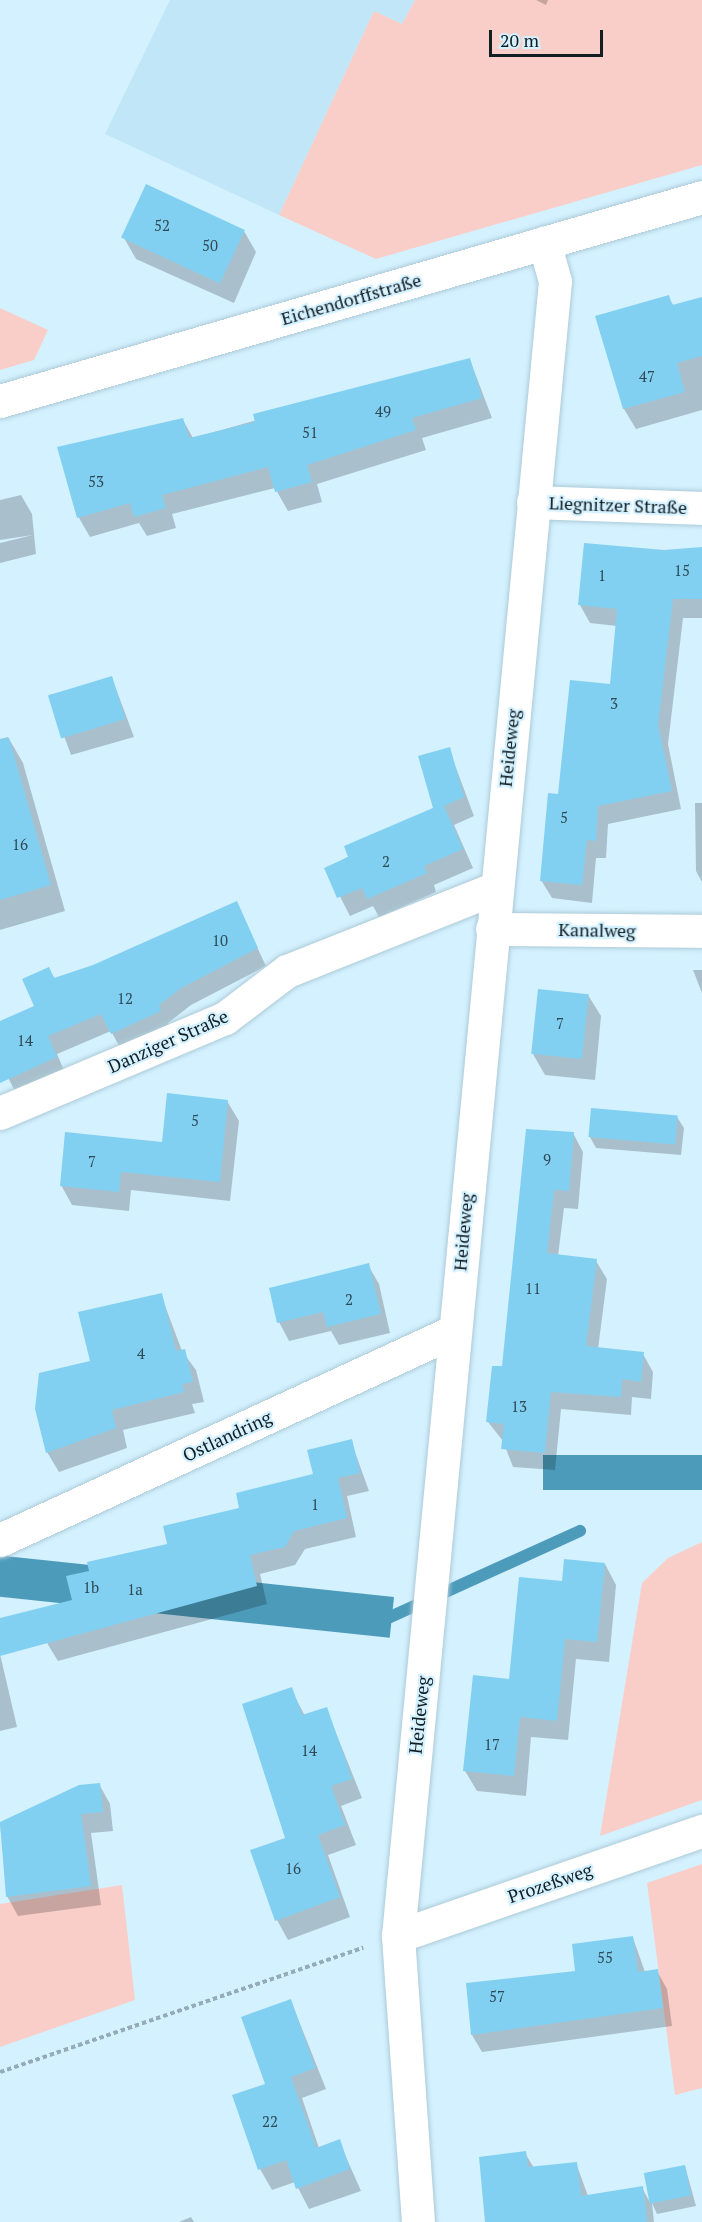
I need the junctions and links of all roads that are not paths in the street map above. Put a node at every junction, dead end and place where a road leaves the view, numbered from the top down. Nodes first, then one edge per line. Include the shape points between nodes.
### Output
1 (702, 197) edge
2 (544, 243) junction
3 (0, 401) edge
4 (533, 502) junction
5 (702, 508) edge
6 (495, 888) junction
7 (492, 929) junction
8 (702, 931) edge
9 (0, 1113) edge
10 (454, 1331) junction
11 (0, 1540) edge
12 (702, 1830) edge
13 (398, 1936) junction
14 (418, 2222) edge

1 - 2 street, Eichendorffstraße
2 - 3 street, Eichendorffstraße
2 - 4 street, Heideweg via 555,281
4 - 5 street, Liegnitzer Straße
4 - 6 street, Heideweg
6 - 7 street, Heideweg
6 - 9 street, Danziger Straße via 287,971 225,1018
7 - 8 street, Kanalweg
7 - 10 street, Heideweg
10 - 11 street, Ostlandring
10 - 13 street, Heideweg
12 - 13 street, Prozeßweg
13 - 14 street, Heideweg

